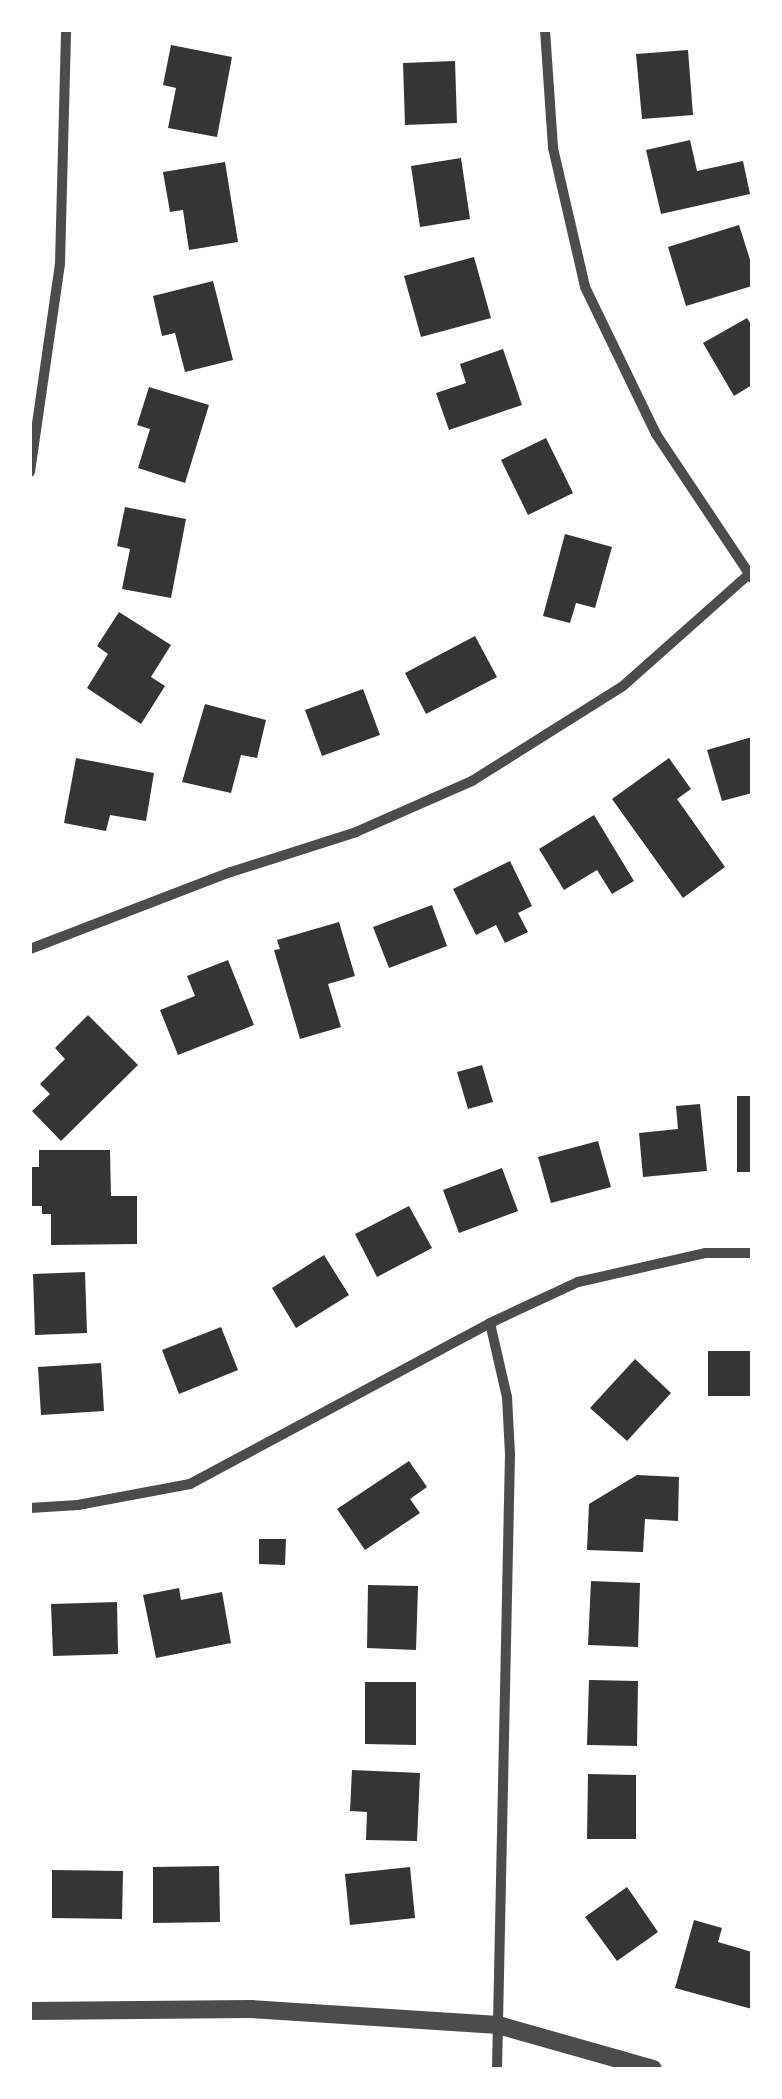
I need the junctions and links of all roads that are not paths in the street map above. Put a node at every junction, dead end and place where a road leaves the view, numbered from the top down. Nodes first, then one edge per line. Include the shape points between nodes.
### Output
1 (66, 30) edge
2 (546, 30) edge
3 (30, 472) edge
4 (750, 576) edge
5 (30, 949) edge
6 (752, 1253) edge
7 (490, 1323) junction
8 (30, 1508) edge
9 (30, 2011) edge
10 (498, 2025) junction
11 (497, 2069) edge
12 (654, 2069) edge

1 - 3 street via 60,264
2 - 4 street via 553,148 585,287 656,434
4 - 5 street via 623,686 472,780 356,832
6 - 7 street via 706,1253 578,1282
7 - 8 street via 190,1484 78,1506
7 - 10 street via 507,1397 510,1454
9 - 10 street via 251,2009
10 - 11 street
10 - 12 street

